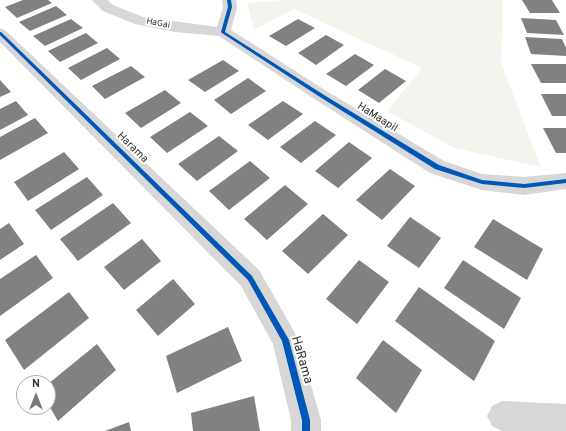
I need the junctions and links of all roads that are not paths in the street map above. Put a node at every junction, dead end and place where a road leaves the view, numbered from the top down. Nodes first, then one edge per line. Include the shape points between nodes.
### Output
1 (99, 0) edge
2 (229, 0) edge
3 (223, 32) junction
4 (0, 33) edge
5 (566, 181) edge
6 (502, 416) dead end
7 (566, 419) edge
8 (306, 431) edge

1 - 3 street, HaGai via 108,8 140,21
2 - 3 street via 230,7
3 - 5 street, HaMaapil via 437,167 482,182 524,186
4 - 8 street, HaRama via 250,278 286,340 306,420
6 - 7 street

